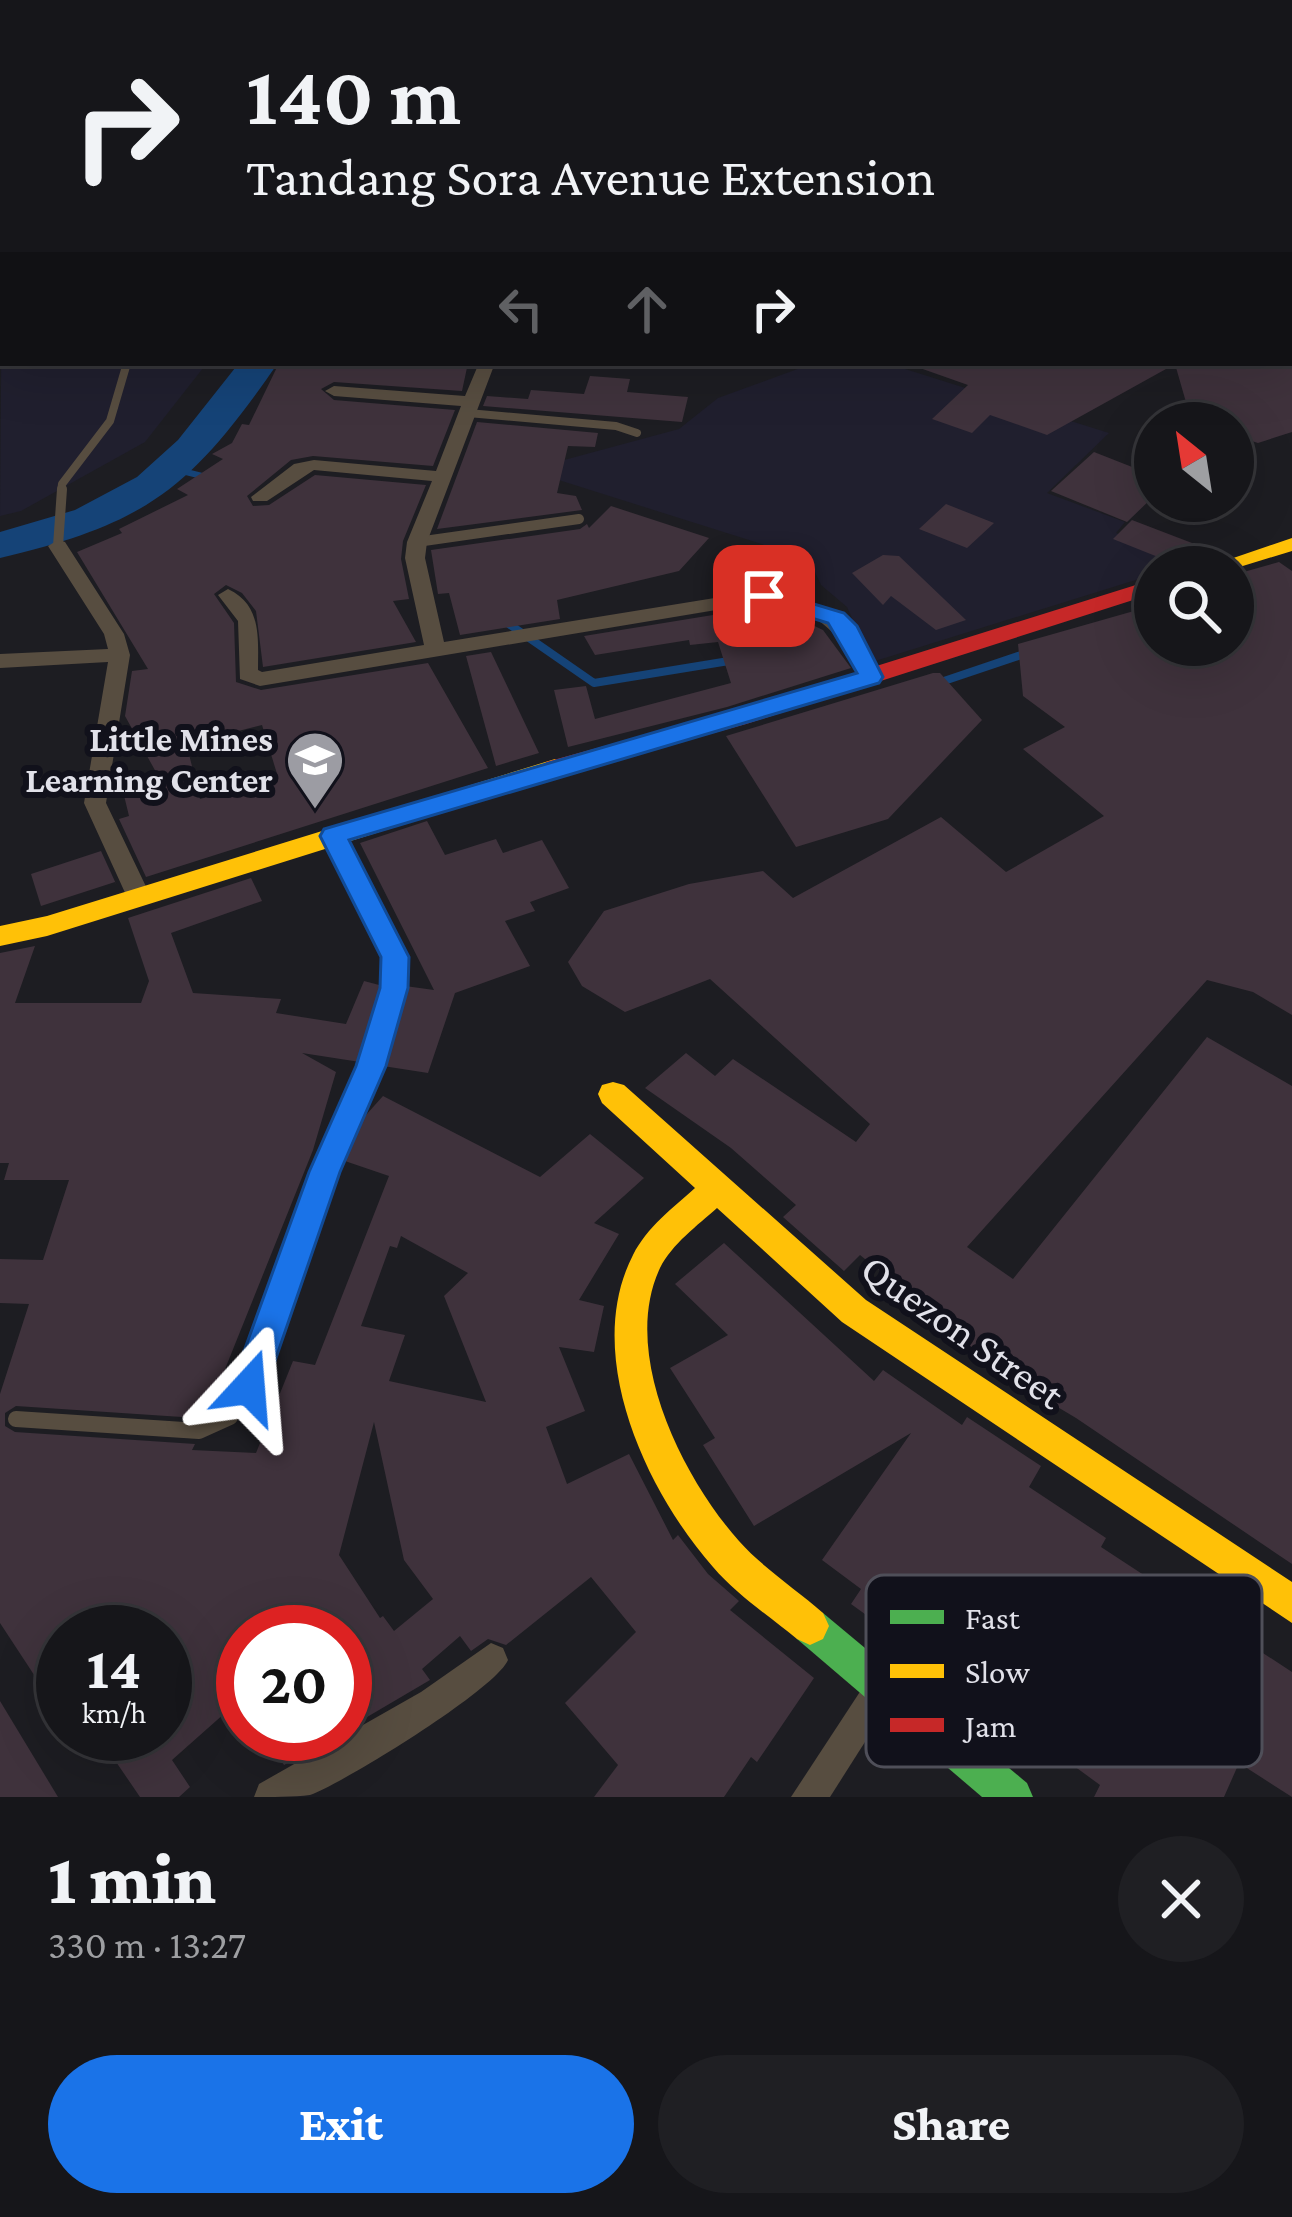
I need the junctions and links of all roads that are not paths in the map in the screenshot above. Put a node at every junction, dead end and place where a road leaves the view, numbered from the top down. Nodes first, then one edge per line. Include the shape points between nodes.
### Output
1 (126, 366) edge
2 (486, 366) edge
3 (334, 391) dead end
4 (470, 407) junction
5 (638, 433) dead end
6 (443, 477) junction
7 (260, 497) dead end
8 (579, 519) dead end
9 (417, 542) junction
10 (1292, 544) edge
11 (58, 546) joint
12 (1254, 556) edge
13 (1134, 593) edge
14 (228, 595) dead end
15 (435, 650) junction
16 (120, 656) junction
17 (0, 661) edge
18 (871, 677) junction
19 (334, 836) junction
20 (140, 897) junction
21 (0, 936) edge
22 (613, 1094) dead end
23 (714, 1190) junction
24 (16, 1419) dead end
25 (1249, 1575) edge
26 (1262, 1584) edge
27 (1292, 1604) edge
28 (491, 1660) dead end
29 (866, 1677) edge
30 (866, 1712) edge
31 (975, 1767) edge
32 (272, 1797) edge
33 (809, 1797) edge
34 (1012, 1797) edge

1 - 11 lane via 110,421 62,484
2 - 4 street
3 - 4 street
4 - 5 lane
4 - 6 street
6 - 7 street via 314,465
6 - 9 street
8 - 9 lane
9 - 15 street
10 - 12 main road
11 - 16 street
13 - 18 main road
14 - 15 street via 248,620 248,674 260,679
15 - 18 street via 764,596 836,618
16 - 17 street
16 - 20 street via 95,802
18 - 19 main road
19 - 20 main road
19 - 24 lane via 395,957 394,988 249,1387 230,1418 199,1431
20 - 21 main road
22 - 23 main road, Quezon Street
23 - 25 main road, Quezon Street via 854,1311
23 - 29 main road via 647,1260 635,1293 630,1331 647,1418 686,1501 727,1555
26 - 27 main road, Quezon Street
28 - 32 street via 433,1704
30 - 33 street
31 - 34 main road

